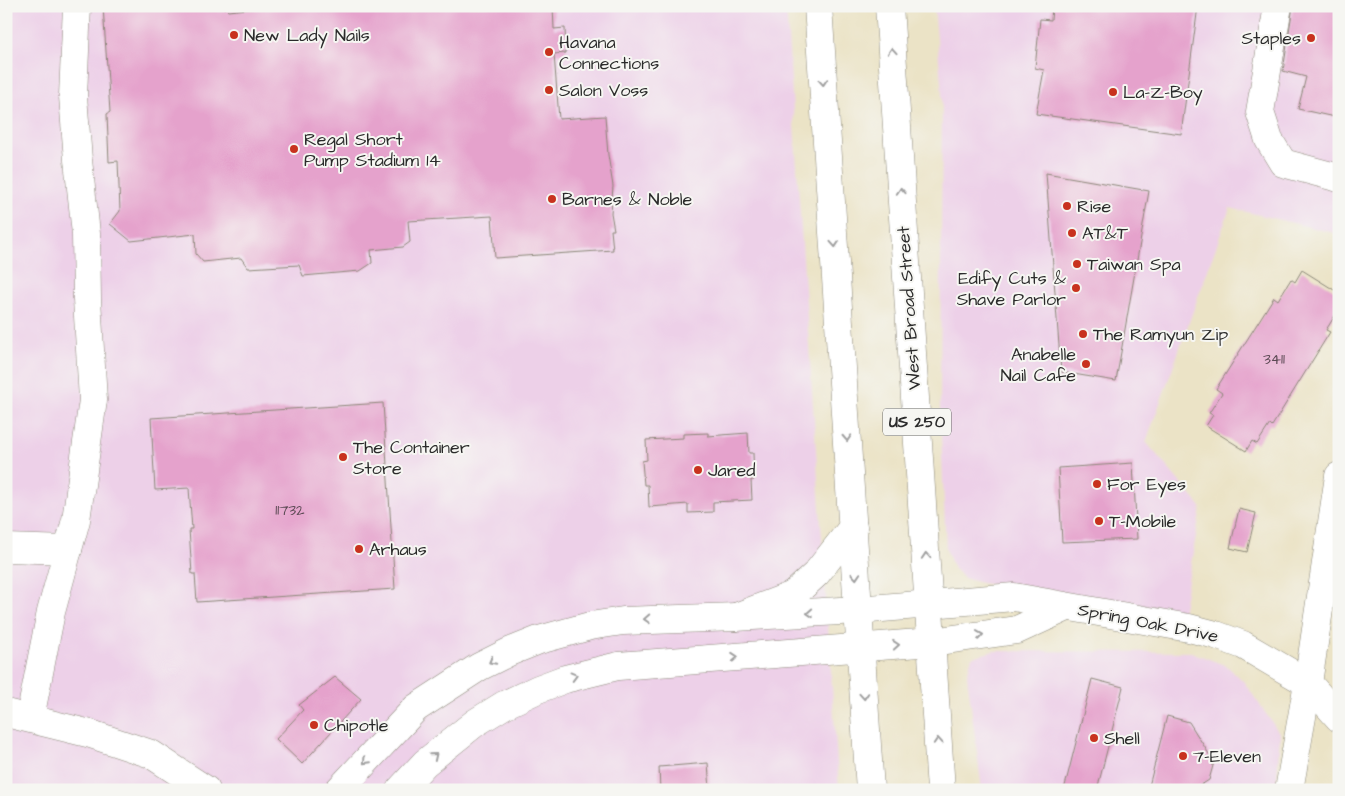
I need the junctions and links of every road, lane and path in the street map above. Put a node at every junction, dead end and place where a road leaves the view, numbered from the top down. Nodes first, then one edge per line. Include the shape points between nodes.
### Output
1 (77, 6) edge
2 (818, 6) edge
3 (889, 6) edge
4 (1278, 6) edge
5 (1339, 178) edge
6 (1339, 476) edge
7 (853, 527) junction
8 (6, 548) edge
9 (68, 550) junction
10 (929, 604) junction
11 (1066, 607) junction
12 (858, 610) junction
13 (736, 617) junction
14 (932, 642) junction
15 (860, 648) junction
16 (1308, 684) junction
17 (18, 716) edge
18 (1339, 718) edge
19 (206, 790) edge
20 (339, 790) edge
21 (400, 790) edge
22 (870, 790) edge
23 (941, 790) edge
24 (1289, 790) edge

1 - 9 street via 74,96 86,234 93,400 76,520
2 -> 7 street
10 -> 3 street, West Broad Street / US 250
4 - 5 street via 1260,112 1269,140 1283,163
6 - 16 street
7 -> 12 street
7 - 13 street via 816,574 793,595
8 - 9 street
9 - 17 street
10 - 11 street, Spring Oak Drive via 1014,597
10 - 12 street, Spring Oak Drive
10 - 14 street, West Broad Street / US 250
14 -> 11 street, Spring Oak Drive via 1017,630
11 - 16 street, Spring Oak Drive via 1216,635 1243,645
12 -> 13 street, Spring Oak Drive
12 - 15 street
13 -> 20 street, Spring Oak Drive via 623,621 564,632 509,652 479,667 416,708
15 -> 14 street, Spring Oak Drive
23 -> 14 street, West Broad Street / US 250
21 -> 15 street, Spring Oak Drive via 425,763 475,723 504,705 565,679 618,666
15 -> 22 street
16 - 18 street, Spring Oak Drive
16 - 24 street
17 - 19 street via 91,734 151,754

